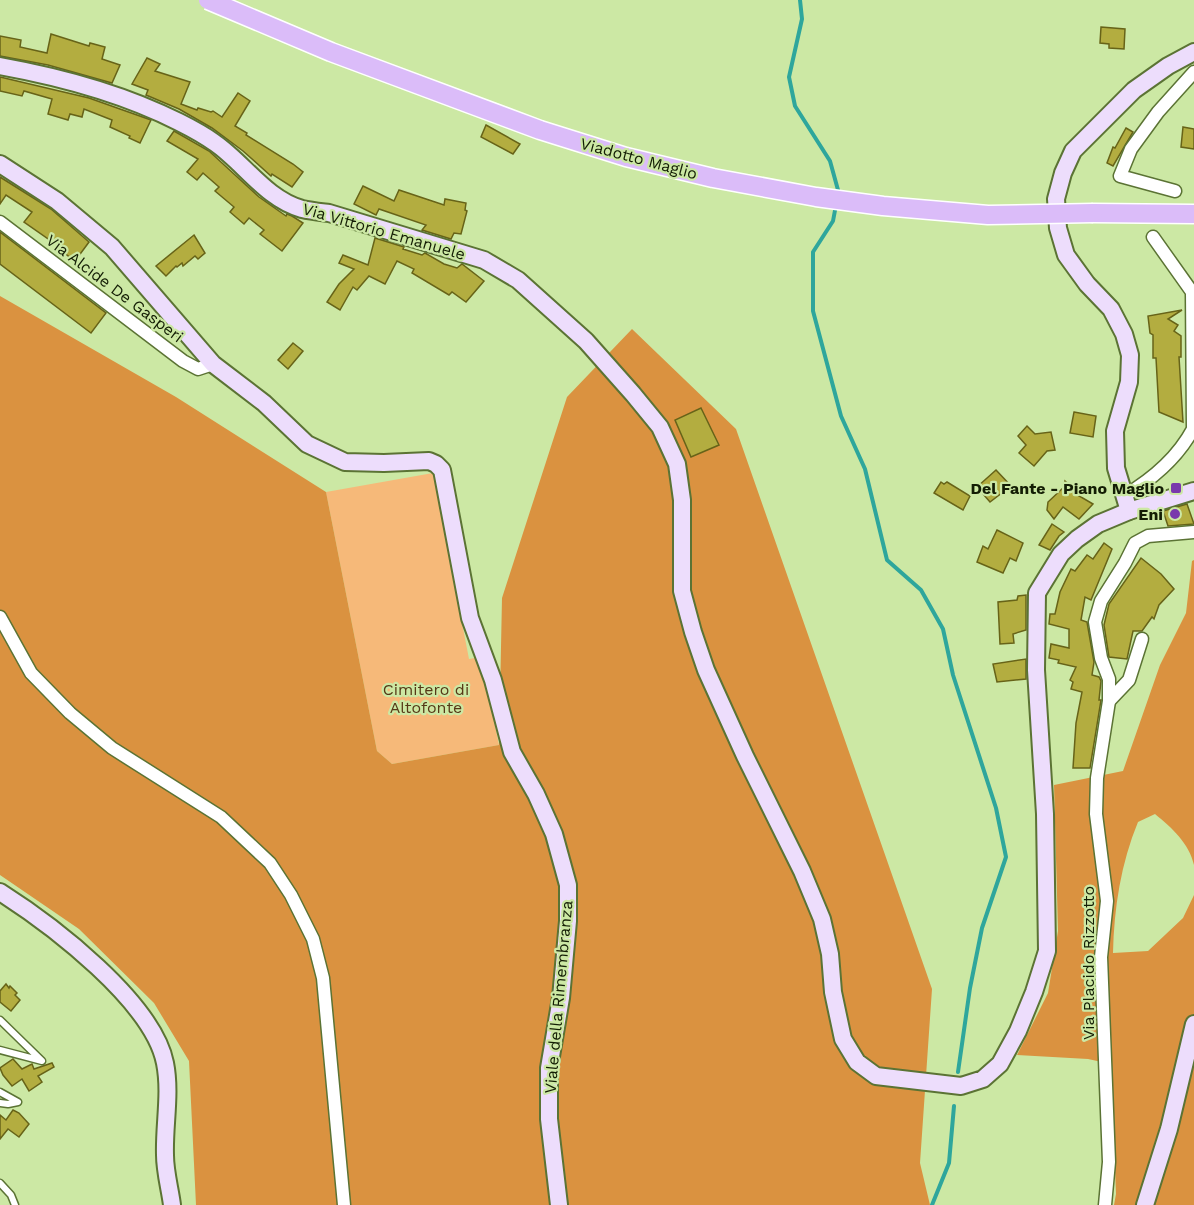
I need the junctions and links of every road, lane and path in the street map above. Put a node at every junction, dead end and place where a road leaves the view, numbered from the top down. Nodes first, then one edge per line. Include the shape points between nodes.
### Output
1 (208, 0) edge
2 (1194, 52) edge
3 (0, 66) edge
4 (1194, 72) edge
5 (0, 164) edge
6 (1175, 191) dead end
7 (1194, 214) edge
8 (0, 222) edge
9 (1153, 237) dead end
10 (1193, 321) edge
11 (213, 364) junction
12 (1194, 491) edge
13 (1126, 503) junction
14 (1194, 532) edge
15 (0, 617) edge
16 (1142, 639) dead end
17 (1109, 701) junction
18 (0, 892) edge
19 (0, 1020) edge
20 (1194, 1024) edge
21 (0, 1050) edge
22 (0, 1092) edge
23 (0, 1103) edge
24 (0, 1183) edge
25 (15, 1205) edge
26 (172, 1205) edge
27 (344, 1205) edge
28 (559, 1205) edge
29 (1105, 1205) edge
30 (1144, 1205) edge

1 - 7 main road, Viadotto Maglio, bridge via 331,52 540,130 626,158 713,178 816,197 988,215
2 - 13 main road via 1134,90 1073,151 1056,199 1058,228 1066,255 1111,309 1130,354 1129,382 1115,431 1116,468
3 - 13 main road, Via Vittorio Emanuele via 97,89 179,122 216,143 258,182 292,205 484,260 518,280 586,341 633,394 660,427 677,464 682,500 682,591 693,632 745,756 822,919 843,1040 857,1062 876,1076 961,1086 983,1079 1000,1064 1018,1031 1047,951 1045,814 1036,670 1037,593 1061,555
4 - 6 street via 1131,149 1120,176
5 - 11 main road, Viale della Rimembranza via 57,201 112,247
8 - 11 street, Via Alcide De Gasperi via 183,360 198,369
9 - 10 street via 1192,291
10 - 13 street via 1193,429 1185,444
11 - 28 main road, Viale della Rimembranza via 264,403 307,444 336,458 364,463 429,461 442,470 470,618 494,680 512,752 555,834 568,885 561,998 549,1068 549,1119
12 - 13 main road, Via Vittorio Emanuele
14 - 17 street, Via Placido Rizzotto via 1148,536 1135,543 1101,601 1095,622 1109,679
15 - 27 street via 31,673 70,713 112,748 221,818 270,863 291,895 313,939 323,978
16 - 17 street via 1129,681
17 - 29 street, Via Placido Rizzotto via 1097,778 1096,814 1107,901 1101,957 1109,1162
18 - 26 main road via 101,970 144,1016 160,1044 166,1066 165,1156
19 - 21 lane via 42,1061
20 - 30 main road
22 - 23 lane via 18,1102
24 - 25 lane

